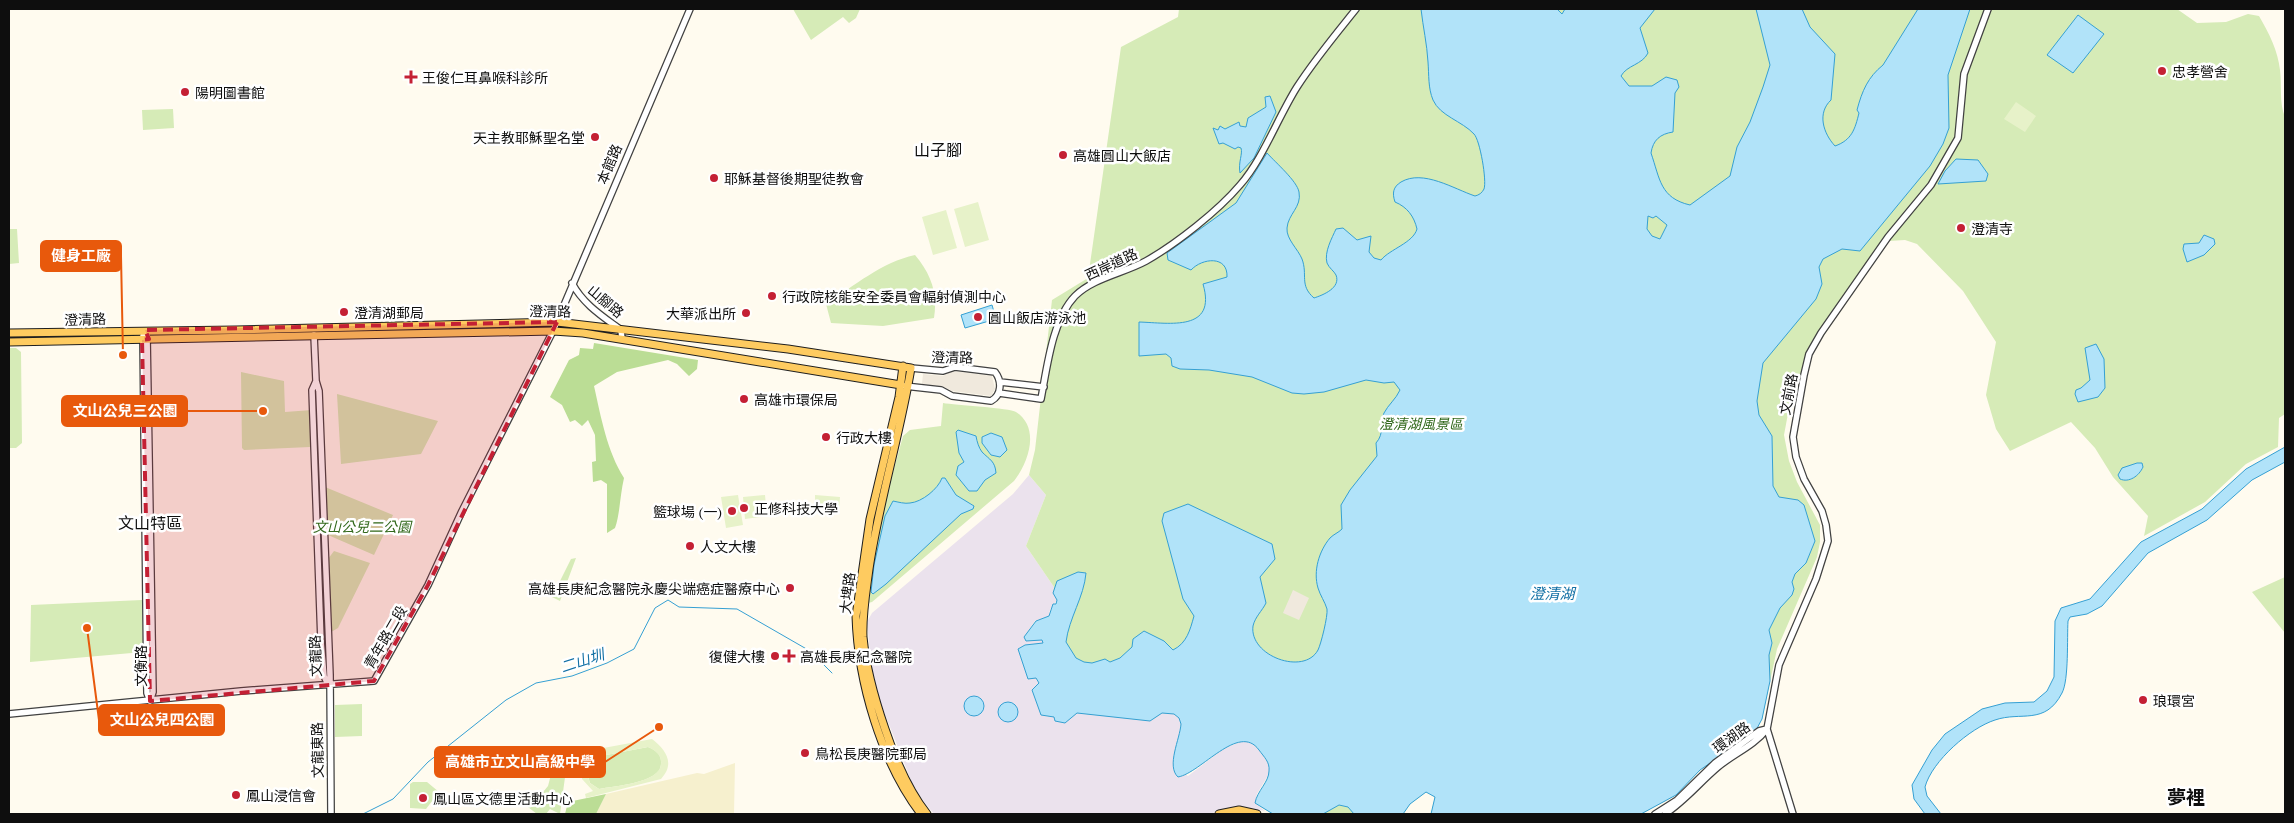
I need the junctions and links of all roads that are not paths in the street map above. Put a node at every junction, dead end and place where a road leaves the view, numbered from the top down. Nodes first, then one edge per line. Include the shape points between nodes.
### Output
1 (690, 9) edge
2 (1356, 9) edge
3 (1988, 9) edge
4 (572, 283) junction
5 (557, 322) junction
6 (145, 330) junction
7 (621, 330) junction
8 (553, 331) junction
9 (9, 333) edge
10 (314, 335) junction
11 (146, 339) junction
12 (622, 339) junction
13 (9, 342) edge
14 (907, 367) junction
15 (1000, 382) junction
16 (904, 386) junction
17 (1044, 386) junction
18 (999, 393) junction
19 (328, 685) junction
20 (150, 700) junction
21 (9, 714) edge
22 (1767, 729) junction
23 (331, 814) edge
24 (921, 814) edge
25 (927, 814) edge
26 (1220, 814) edge
27 (1257, 814) edge
28 (1655, 814) edge
29 (1665, 814) edge
30 (1793, 814) edge

1 - 4 street, 本館路
2 - 17 street, 西岸道路 via 1296,88 1242,184 1205,218 1146,261 1075,296 1054,338
3 - 22 street, 文前路 via 1964,74 1958,138 1954,147 1809,354 1793,437 1804,479 1822,510 1828,541 1816,580 1779,665
4 - 5 street, 本館路
4 - 7 street, 山腳路 via 577,293 598,314
5 - 6 main road, 澄清路
5 - 7 main road, 澄清路
5 - 8 street, 本館路
6 - 9 main road, 澄清路
6 - 11 street, 文衡路
7 - 12 street, 山腳路
7 - 14 main road, 澄清路 via 788,349
8 - 10 main road, 澄清路
8 - 12 main road, 澄清路
8 - 19 street, 青年路二段 via 428,585 374,681
10 - 11 main road, 澄清路
10 - 19 street, 文龍路 via 316,381 312,390 321,641 324,676
11 - 13 main road, 澄清路
11 - 20 street, 文衡路 via 147,694
12 - 16 main road, 澄清路
14 - 15 street, 澄清路 via 944,371 955,367 995,372
14 - 16 main road, 大埤路
15 - 17 street
15 - 18 street
16 - 18 street, 澄清路 via 991,401
16 - 24 main road, 大埤路 via 870,519 856,630 865,687 877,726 903,788
16 - 25 main road, 大埤路 via 876,524 863,638 872,689 890,744 908,785
17 - 18 street, 西岸道路 via 1041,399
19 - 20 street, 青年路二段
19 - 23 street, 文龍東路
20 - 21 street, 青年路二段
22 - 28 street, 環湖路 via 1759,731 1716,763 1677,800
22 - 29 street, 環湖路
22 - 30 street, 文前路
26 - 27 main road via 1239,810

